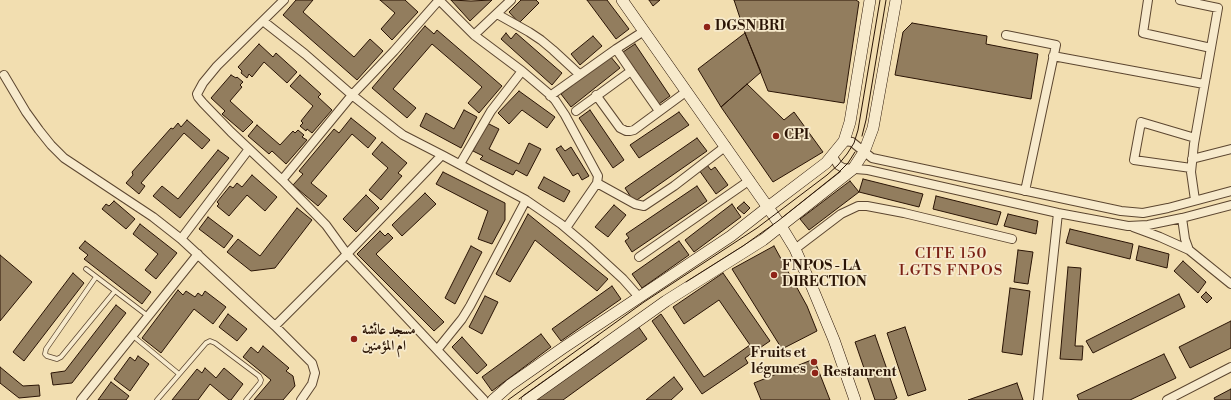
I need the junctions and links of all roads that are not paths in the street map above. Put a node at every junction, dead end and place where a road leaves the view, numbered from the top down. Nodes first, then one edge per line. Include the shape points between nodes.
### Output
1 (284, 0) edge
2 (439, 0) edge
3 (512, 0) edge
4 (622, 0) edge
5 (870, 0) edge
6 (896, 0) edge
7 (1148, 0) edge
8 (1180, 0) edge
9 (497, 14) junction
10 (263, 21) junction
11 (644, 31) junction
12 (474, 35) junction
13 (1006, 35) dead end
14 (1211, 48) junction
15 (616, 49) junction
16 (1053, 56) junction
17 (522, 71) junction
18 (631, 71) junction
19 (579, 74) junction
20 (1, 75) edge
21 (1204, 84) junction
22 (687, 91) junction
23 (352, 95) junction
24 (550, 96) junction
25 (596, 96) junction
26 (576, 111) dead end
27 (659, 111) junction
28 (1195, 138) junction
29 (844, 141) junction
30 (726, 146) junction
31 (248, 149) junction
32 (1231, 149) edge
33 (864, 152) junction
34 (442, 155) junction
35 (832, 155) junction
36 (1192, 159) junction
37 (460, 164) junction
38 (1191, 168) junction
39 (853, 169) junction
40 (282, 180) junction
41 (750, 180) junction
42 (596, 183) junction
43 (1025, 191) junction
44 (1231, 191) edge
45 (526, 200) junction
46 (1196, 200) junction
47 (1231, 205) edge
48 (768, 207) junction
49 (1058, 213) junction
50 (1182, 218) junction
51 (781, 226) junction
52 (1128, 226) junction
53 (566, 228) junction
54 (181, 239) junction
55 (1012, 239) dead end
56 (795, 249) junction
57 (1189, 250) junction
58 (198, 254) junction
59 (347, 254) junction
60 (638, 257) dead end
61 (86, 269) dead end
62 (96, 277) junction
63 (1231, 284) edge
64 (115, 291) junction
65 (640, 297) junction
66 (148, 316) junction
67 (275, 326) junction
68 (132, 335) junction
69 (437, 350) junction
70 (1231, 367) edge
71 (179, 374) junction
72 (81, 400) edge
73 (157, 400) edge
74 (246, 400) edge
75 (301, 400) edge
76 (484, 400) edge
77 (492, 400) edge
78 (527, 400) edge
79 (855, 400) edge
80 (1038, 400) edge
81 (1166, 400) edge

1 - 10 street
2 - 12 street
2 - 23 street
3 - 9 street
4 - 11 street
5 - 29 street via 850,122
6 - 33 street via 873,128
7 - 14 street via 1143,33
8 - 14 street via 1218,8
9 - 12 street
9 - 19 street via 541,40
10 - 23 street
10 - 31 street via 217,66 197,94
11 - 15 street
11 - 22 street
12 - 17 street
13 - 16 street via 1056,45
14 - 21 street
15 - 18 street
15 - 19 street
16 - 21 street
16 - 43 street
17 - 24 street
17 - 37 street via 491,111
18 - 25 street
18 - 27 street
19 - 24 street
20 - 54 street via 39,130 64,158 153,217
21 - 28 street
22 - 27 street
22 - 30 street
23 - 34 street via 403,135
23 - 40 street
24 - 42 street via 565,115 598,174
25 - 26 street
25 - 27 street via 618,125 626,131 634,130
28 - 36 street
28 - 38 street via 1141,122 1134,160
29 - 33 street via 852,142
29 - 35 street
30 - 41 street
30 - 42 street via 644,206 635,204
31 - 40 street
31 - 54 street
32 - 36 street
33 - 39 street
33 - 43 street via 872,158
34 - 37 street
34 - 59 street
35 - 39 street via 838,165
35 - 48 street via 826,163
36 - 38 street
37 - 45 street
38 - 46 street
39 - 49 street via 868,170
39 - 51 street
40 - 59 street via 326,226
41 - 48 street
41 - 60 street
42 - 53 street
43 - 46 street via 1121,211 1143,213
44 - 46 street
45 - 53 street
45 - 69 street via 466,312
47 - 50 street
48 - 51 street
48 - 65 street via 731,236
49 - 52 street
49 - 80 street
50 - 52 street
50 - 57 street
51 - 56 street
51 - 78 street via 666,301
52 - 57 street
53 - 65 street via 603,259
54 - 58 street
55 - 56 street via 904,213 858,206 841,214
56 - 79 street via 834,340
57 - 63 street
58 - 66 street
58 - 67 street
59 - 67 street
59 - 69 street
61 - 62 lane
62 - 64 lane
62 - 64 lane via 46,349 47,356 57,359 61,357
64 - 66 lane
65 - 77 street via 563,348
66 - 68 street
67 - 75 street via 312,363 316,373
68 - 71 lane
68 - 72 street
69 - 76 street
70 - 81 street
71 - 73 lane
71 - 74 lane via 210,341 259,376 260,383

